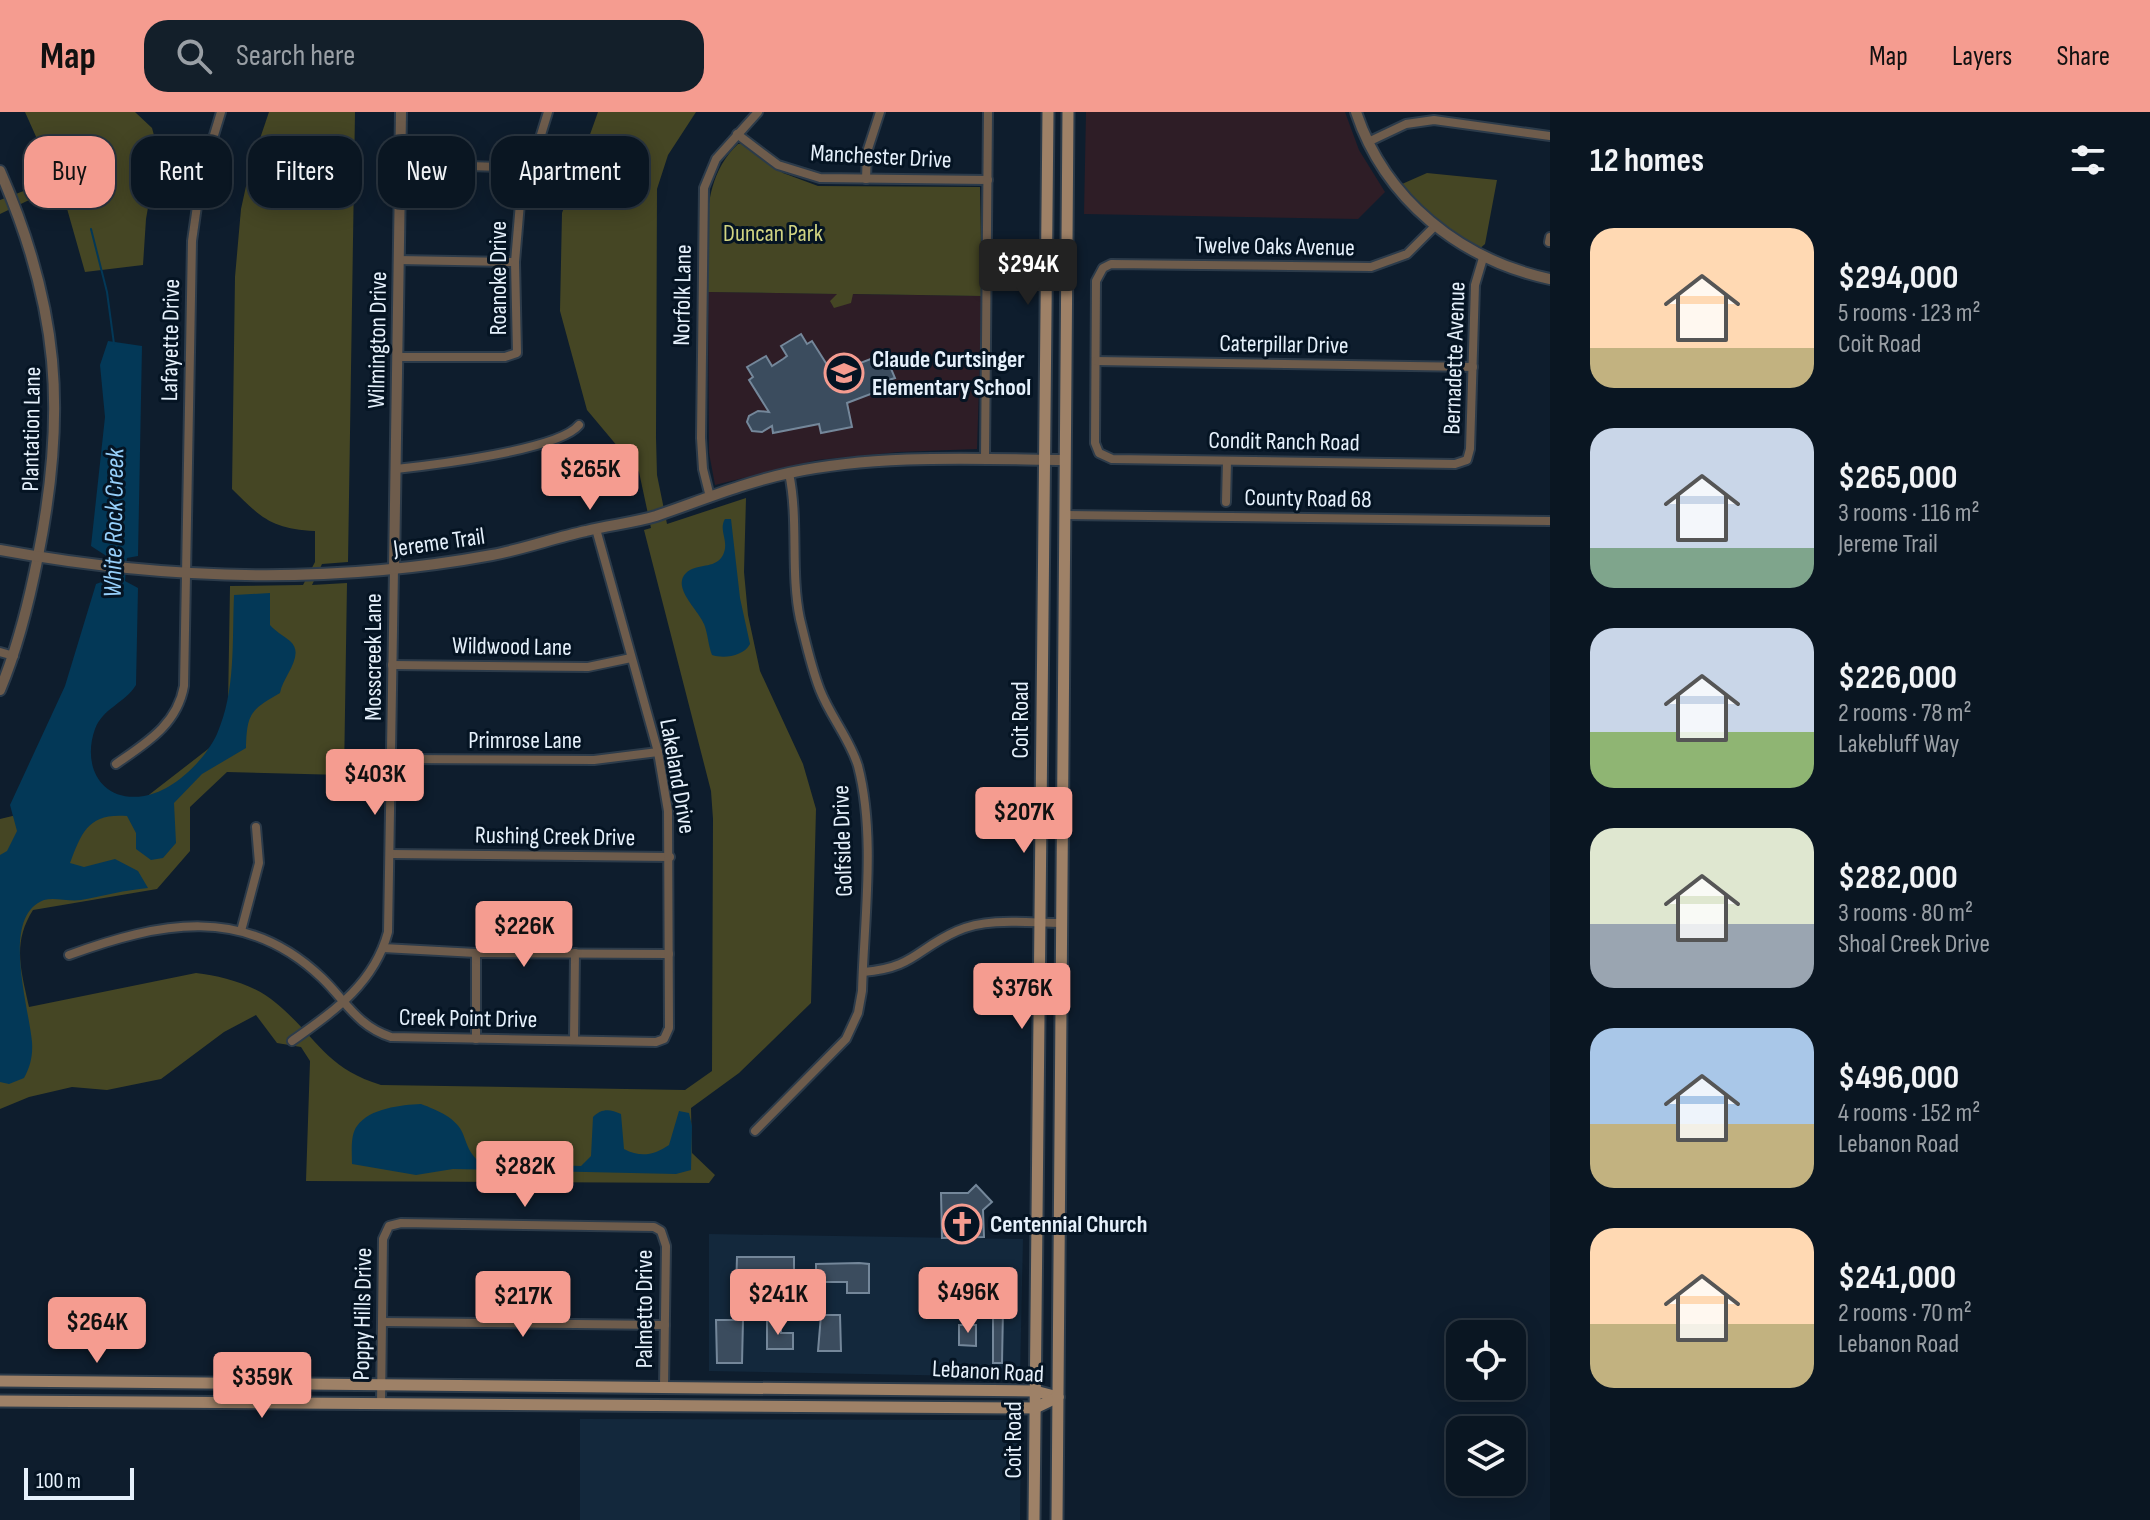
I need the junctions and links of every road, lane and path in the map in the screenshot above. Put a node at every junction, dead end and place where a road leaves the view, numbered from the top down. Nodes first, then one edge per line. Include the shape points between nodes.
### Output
1 (221, 112) edge
2 (401, 112) edge
3 (548, 112) edge
4 (758, 112) edge
5 (880, 112) edge
6 (988, 112) edge
7 (1048, 112) edge
8 (1068, 112) edge
9 (1357, 115) edge
10 (737, 134) junction
11 (401, 136) edge
12 (541, 136) edge
13 (1550, 136) edge
14 (1368, 142) junction
15 (0, 171) edge
16 (866, 179) junction
17 (988, 180) junction
18 (1047, 207) junction
19 (399, 208) edge
20 (520, 208) edge
21 (1067, 208) junction
22 (1435, 226) junction
23 (1483, 258) junction
24 (398, 260) junction
25 (515, 262) junction
26 (1550, 279) edge
27 (398, 357) junction
28 (1096, 361) junction
29 (1473, 367) junction
30 (579, 425) dead end
31 (985, 459) junction
32 (1045, 460) junction
33 (1065, 460) junction
34 (1467, 460) joint
35 (1227, 461) junction
36 (396, 469) junction
37 (789, 473) junction
38 (710, 497) junction
39 (1226, 502) dead end
40 (1065, 515) junction
41 (1550, 521) edge
42 (596, 529) junction
43 (0, 550) edge
44 (38, 557) junction
45 (394, 569) junction
46 (185, 573) junction
47 (1043, 621) junction
48 (1064, 621) junction
49 (0, 652) edge
50 (14, 656) junction
51 (631, 658) junction
52 (392, 665) junction
53 (0, 690) edge
54 (658, 752) junction
55 (392, 759) junction
56 (116, 764) dead end
57 (256, 827) dead end
58 (391, 854) junction
59 (670, 857) junction
60 (1040, 923) junction
61 (1061, 923) junction
62 (241, 931) junction
63 (383, 948) junction
64 (476, 953) junction
65 (575, 953) junction
66 (669, 954) junction
67 (69, 955) dead end
68 (863, 972) junction
69 (343, 1004) junction
70 (667, 1037) joint
71 (476, 1039) junction
72 (574, 1040) junction
73 (292, 1041) dead end
74 (1039, 1057) junction
75 (1060, 1057) junction
76 (755, 1131) dead end
77 (1037, 1220) junction
78 (1060, 1220) junction
79 (389, 1226) joint
80 (382, 1322) junction
81 (665, 1325) junction
82 (0, 1381) edge
83 (195, 1383) junction
84 (381, 1385) junction
85 (664, 1387) junction
86 (888, 1390) junction
87 (1035, 1391) junction
88 (1058, 1397) junction
89 (0, 1401) edge
90 (194, 1402) junction
91 (381, 1404) junction
92 (665, 1406) junction
93 (887, 1408) junction
94 (1035, 1408) junction
95 (1034, 1520) edge
96 (1057, 1520) edge

1 - 46 street, Lafayette Drive via 201,178 192,241
2 - 11 street, Wilmington Drive
3 - 12 street, Roanoke Drive
4 - 10 street, Norfolk Lane
5 - 16 street via 867,152
6 - 17 street
7 - 18 main road, Coit Road
8 - 21 main road, Coit Road
9 - 14 street
10 - 16 street, Manchester Drive via 789,170 820,178
10 - 38 street, Norfolk Lane via 711,166 704,188 701,438
13 - 14 street via 1434,120 1406,124
14 - 22 street via 1396,187
15 - 44 street, Plantation Lane via 36,266 52,354 53,474
16 - 17 street, Manchester Drive
17 - 31 street
18 - 21 main road
18 - 32 main road, Coit Road
19 - 24 street, Wilmington Drive
20 - 25 street, Roanoke Drive
21 - 33 main road, Coit Road
22 - 23 street
22 - 28 street, Twelve Oaks Avenue via 1407,254 1371,267 1111,264 1102,268 1096,281
23 - 26 street
23 - 29 street, Bernadette Avenue via 1475,285
24 - 25 street
24 - 27 street, Wilmington Drive
25 - 27 street, Roanoke Drive via 517,353
27 - 36 street, Wilmington Drive
28 - 29 street, Caterpillar Drive
28 - 35 street, Condit Ranch Road via 1095,443 1100,454 1112,459
29 - 34 street, Bernadette Avenue
30 - 36 street via 555,440
31 - 32 street, Jereme Trail
31 - 37 street, Jereme Trail via 873,462
32 - 33 street, Jereme Trail
32 - 47 main road, Coit Road
33 - 40 main road, Coit Road
34 - 35 street, Condit Ranch Road
35 - 39 street
36 - 45 street, Wilmington Drive
37 - 38 street, Jereme Trail
37 - 68 street, Golfside Drive via 795,505 795,578 808,652 820,691 857,762 864,794
38 - 42 street, Jereme Trail
40 - 41 street, County Road 68
40 - 48 main road, Coit Road
42 - 45 street, Jereme Trail via 490,555
42 - 51 street, Lakeland Drive
43 - 44 street, Jereme Trail
44 - 46 street, Jereme Trail
44 - 50 street, Plantation Lane
45 - 46 street, Jereme Trail
45 - 52 street, Mosscreek Lane
46 - 56 street, Lafayette Drive via 184,686 179,704 156,736
47 - 48 main road
47 - 60 main road, Coit Road
48 - 61 main road, Coit Road
49 - 50 street
50 - 53 street, Plantation Lane
51 - 52 street, Wildwood Lane via 588,667
51 - 54 street, Lakeland Drive
52 - 55 street, Mosscreek Lane
54 - 55 street, Primrose Lane via 594,760
54 - 59 street, Lakeland Drive
55 - 58 street, Mosscreek Lane
57 - 62 street via 259,863
58 - 59 street, Rushing Creek Drive
58 - 63 street, Mosscreek Lane
59 - 66 street, Lakeland Drive
60 - 61 street
60 - 68 street via 977,924 890,970
60 - 74 main road, Coit Road
61 - 75 main road, Coit Road
62 - 67 street, Creek Point Drive via 212,925 143,931
62 - 69 street, Creek Point Drive via 297,958
63 - 64 street
63 - 69 street, Mosscreek Lane via 370,974
64 - 65 street
64 - 71 street
65 - 66 street
65 - 72 street
66 - 70 street, Lakeland Drive
68 - 76 street, Golfside Drive via 858,1013 846,1039
69 - 71 street, Creek Point Drive via 363,1024 391,1037
69 - 73 street, Mosscreek Lane
70 - 72 street, Creek Point Drive via 656,1042
71 - 72 street, Creek Point Drive
74 - 75 main road
74 - 77 main road, Coit Road
75 - 78 main road, Coit Road
77 - 78 main road
77 - 87 main road, Coit Road
78 - 88 main road, Coit Road
79 - 80 street, Poppy Hills Drive via 383,1239
79 - 81 street, Palmetto Drive via 654,1227 666,1246
80 - 81 street
80 - 84 street, Poppy Hills Drive
81 - 85 street, Palmetto Drive
82 - 83 main road, Lebanon Road
83 - 84 main road, Lebanon Road
83 - 90 main road
84 - 85 main road, Lebanon Road
84 - 91 street, Poppy Hills Drive
85 - 86 main road, Lebanon Road
85 - 92 main road
86 - 87 main road, Lebanon Road
86 - 93 main road
87 - 88 main road, Lebanon Road
87 - 94 main road, Coit Road
88 - 94 main road, Lebanon Road
88 - 96 main road, Coit Road
89 - 90 main road, Lebanon Road
90 - 91 main road, Lebanon Road
91 - 92 main road, Lebanon Road
92 - 93 main road, Lebanon Road
93 - 94 main road, Lebanon Road
94 - 95 main road, Coit Road

